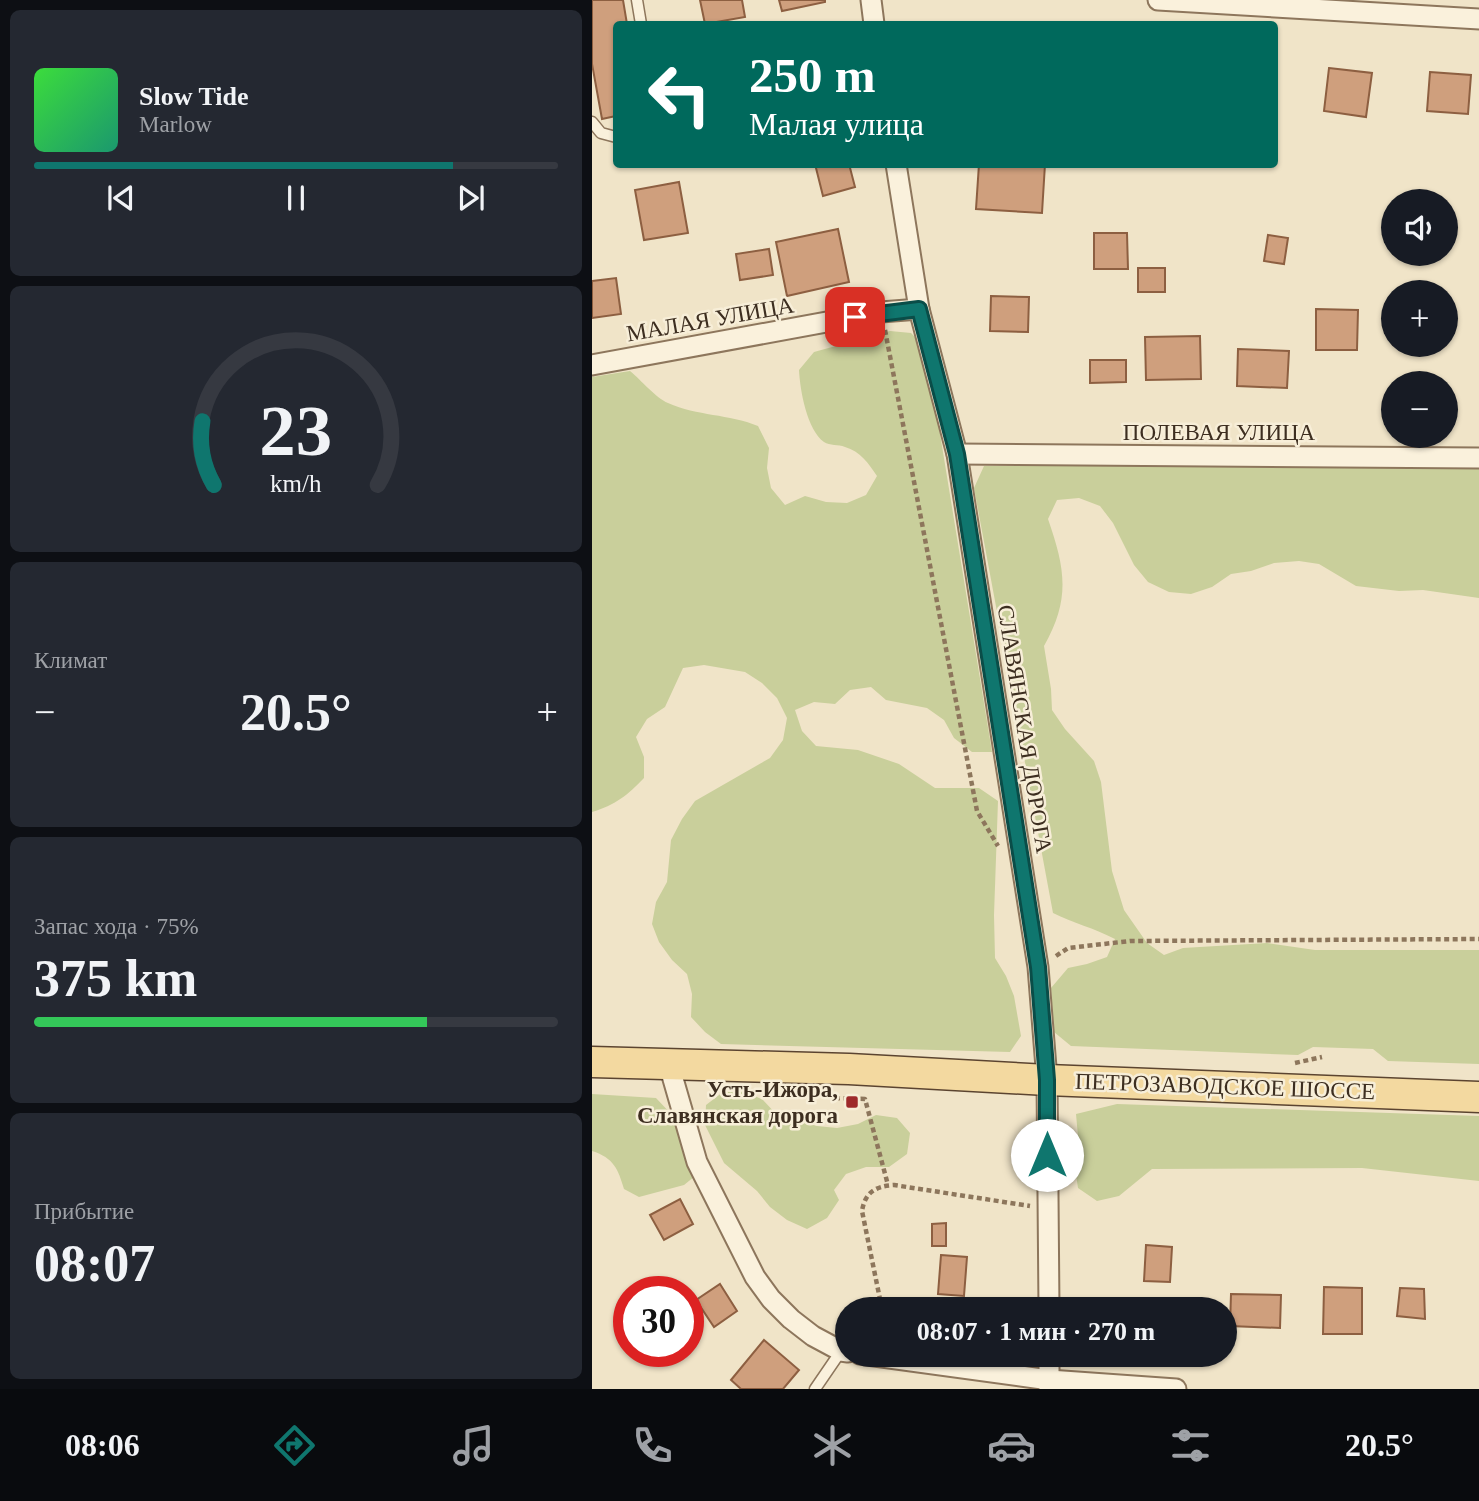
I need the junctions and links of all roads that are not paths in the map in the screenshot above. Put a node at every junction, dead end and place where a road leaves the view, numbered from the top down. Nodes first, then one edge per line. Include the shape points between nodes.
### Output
1 (637, 0) edge
2 (871, 0) edge
3 (1158, 0) edge
4 (1435, 8) edge
5 (1479, 19) edge
6 (640, 21) edge
7 (874, 21) edge
8 (592, 122) edge
9 (613, 136) edge
10 (897, 168) edge
11 (919, 309) junction
12 (592, 365) edge
13 (957, 454) junction
14 (1479, 458) edge
15 (592, 1062) edge
16 (669, 1065) junction
17 (1047, 1080) junction
18 (1479, 1097) edge
19 (1049, 1297) edge
20 (835, 1346) edge
21 (836, 1367) edge
22 (939, 1367) edge
23 (1049, 1384) edge
24 (815, 1389) edge
25 (1176, 1389) edge

1 - 6 lane
2 - 7 street
3 - 4 street
4 - 5 street
8 - 9 lane via 601,133
10 - 11 street, СЛАВЯНСКАЯ ДОРОГА
11 - 12 street, МАЛАЯ УЛИЦА
11 - 13 street, СЛАВЯНСКАЯ ДОРОГА
13 - 14 street, ПОЛЕВАЯ УЛИЦА
13 - 17 street, СЛАВЯНСКАЯ ДОРОГА via 1038,967
15 - 16 main road, ПЕТРОЗАВОДСКОЕ ШОССЕ
16 - 17 main road, ПЕТРОЗАВОДСКОЕ ШОССЕ
16 - 20 street via 698,1162 755,1277 791,1320
17 - 18 main road, ПЕТРОЗАВОДСКОЕ ШОССЕ
17 - 19 street, СЛАВЯНСКАЯ ДОРОГА
21 - 24 lane
22 - 23 street
23 - 25 street

